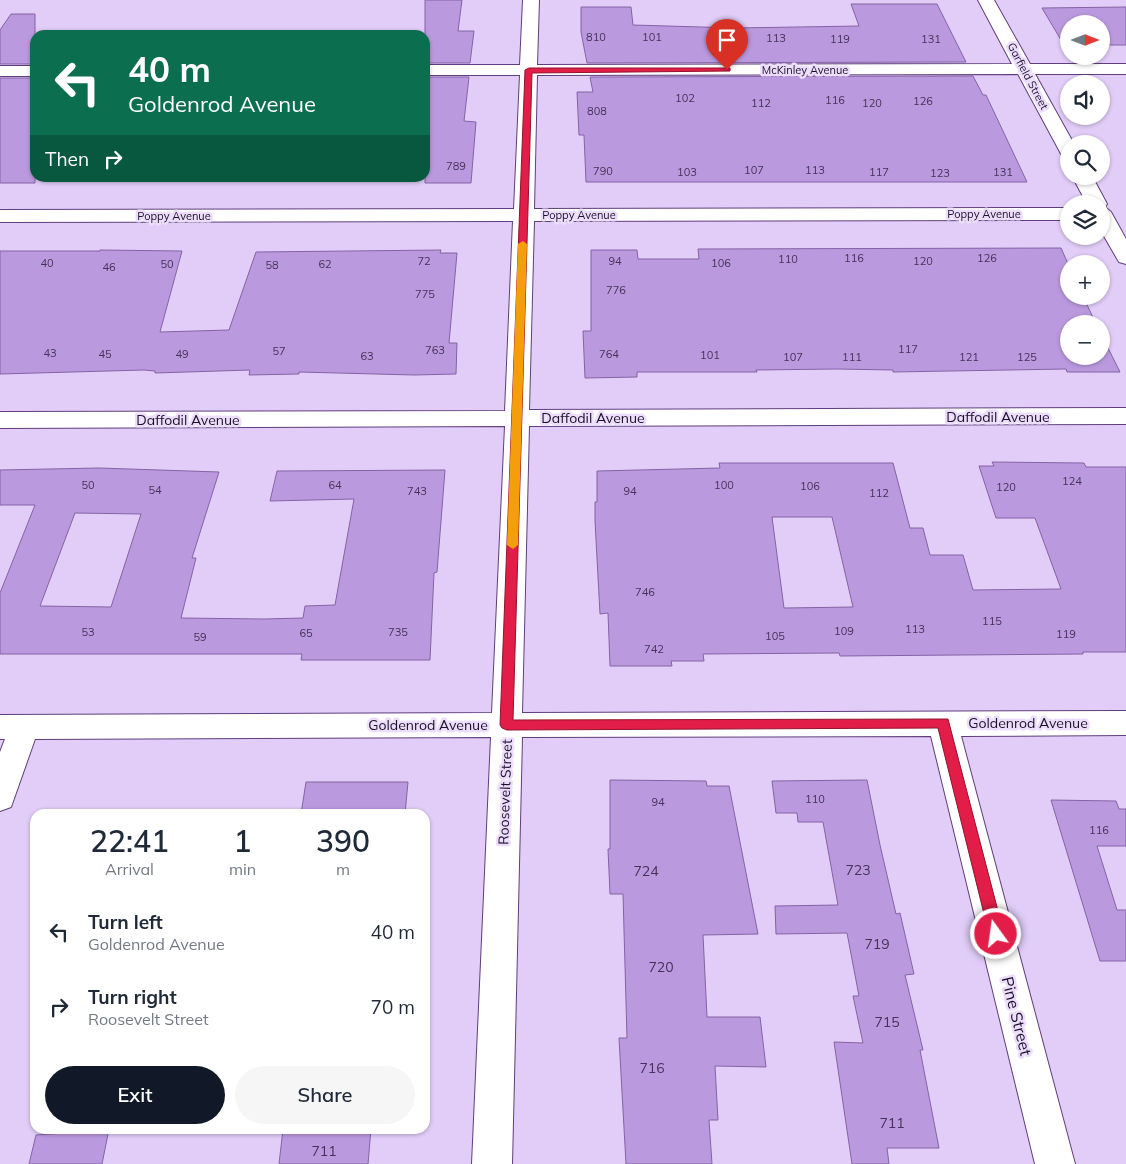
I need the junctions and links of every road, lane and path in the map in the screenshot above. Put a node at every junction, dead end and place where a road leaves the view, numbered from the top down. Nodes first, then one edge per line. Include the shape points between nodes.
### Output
1 (531, 0) edge
2 (986, 0) edge
3 (1024, 69) junction
4 (1126, 69) edge
5 (430, 70) edge
6 (529, 70) junction
7 (0, 71) edge
8 (30, 71) edge
9 (1060, 135) edge
10 (1110, 212) edge
11 (1060, 214) edge
12 (1126, 214) edge
13 (524, 215) junction
14 (0, 216) edge
15 (1110, 229) edge
16 (1126, 258) edge
17 (1126, 416) edge
18 (517, 419) junction
19 (0, 420) edge
20 (943, 723) junction
21 (1126, 723) edge
22 (507, 725) junction
23 (12, 727) edge
24 (0, 798) edge
25 (492, 1164) edge
26 (1055, 1164) edge

1 - 6 street, Roosevelt Street
2 - 3 street, Garfield Street
3 - 4 street, McKinley Avenue
3 - 6 street, McKinley Avenue
3 - 9 street, Garfield Street
5 - 6 street, McKinley Avenue
6 - 13 street, Roosevelt Street
7 - 8 street
10 - 12 street
11 - 13 street, Poppy Avenue
13 - 14 street, Poppy Avenue
13 - 18 street, Roosevelt Street
15 - 16 street
17 - 18 street, Daffodil Avenue
18 - 19 street, Daffodil Avenue
18 - 22 street, Roosevelt Street
20 - 21 street, Goldenrod Avenue
20 - 22 street, Goldenrod Avenue
20 - 26 street, Pine Street
22 - 23 street, Goldenrod Avenue
22 - 25 street, Roosevelt Street
23 - 24 street

